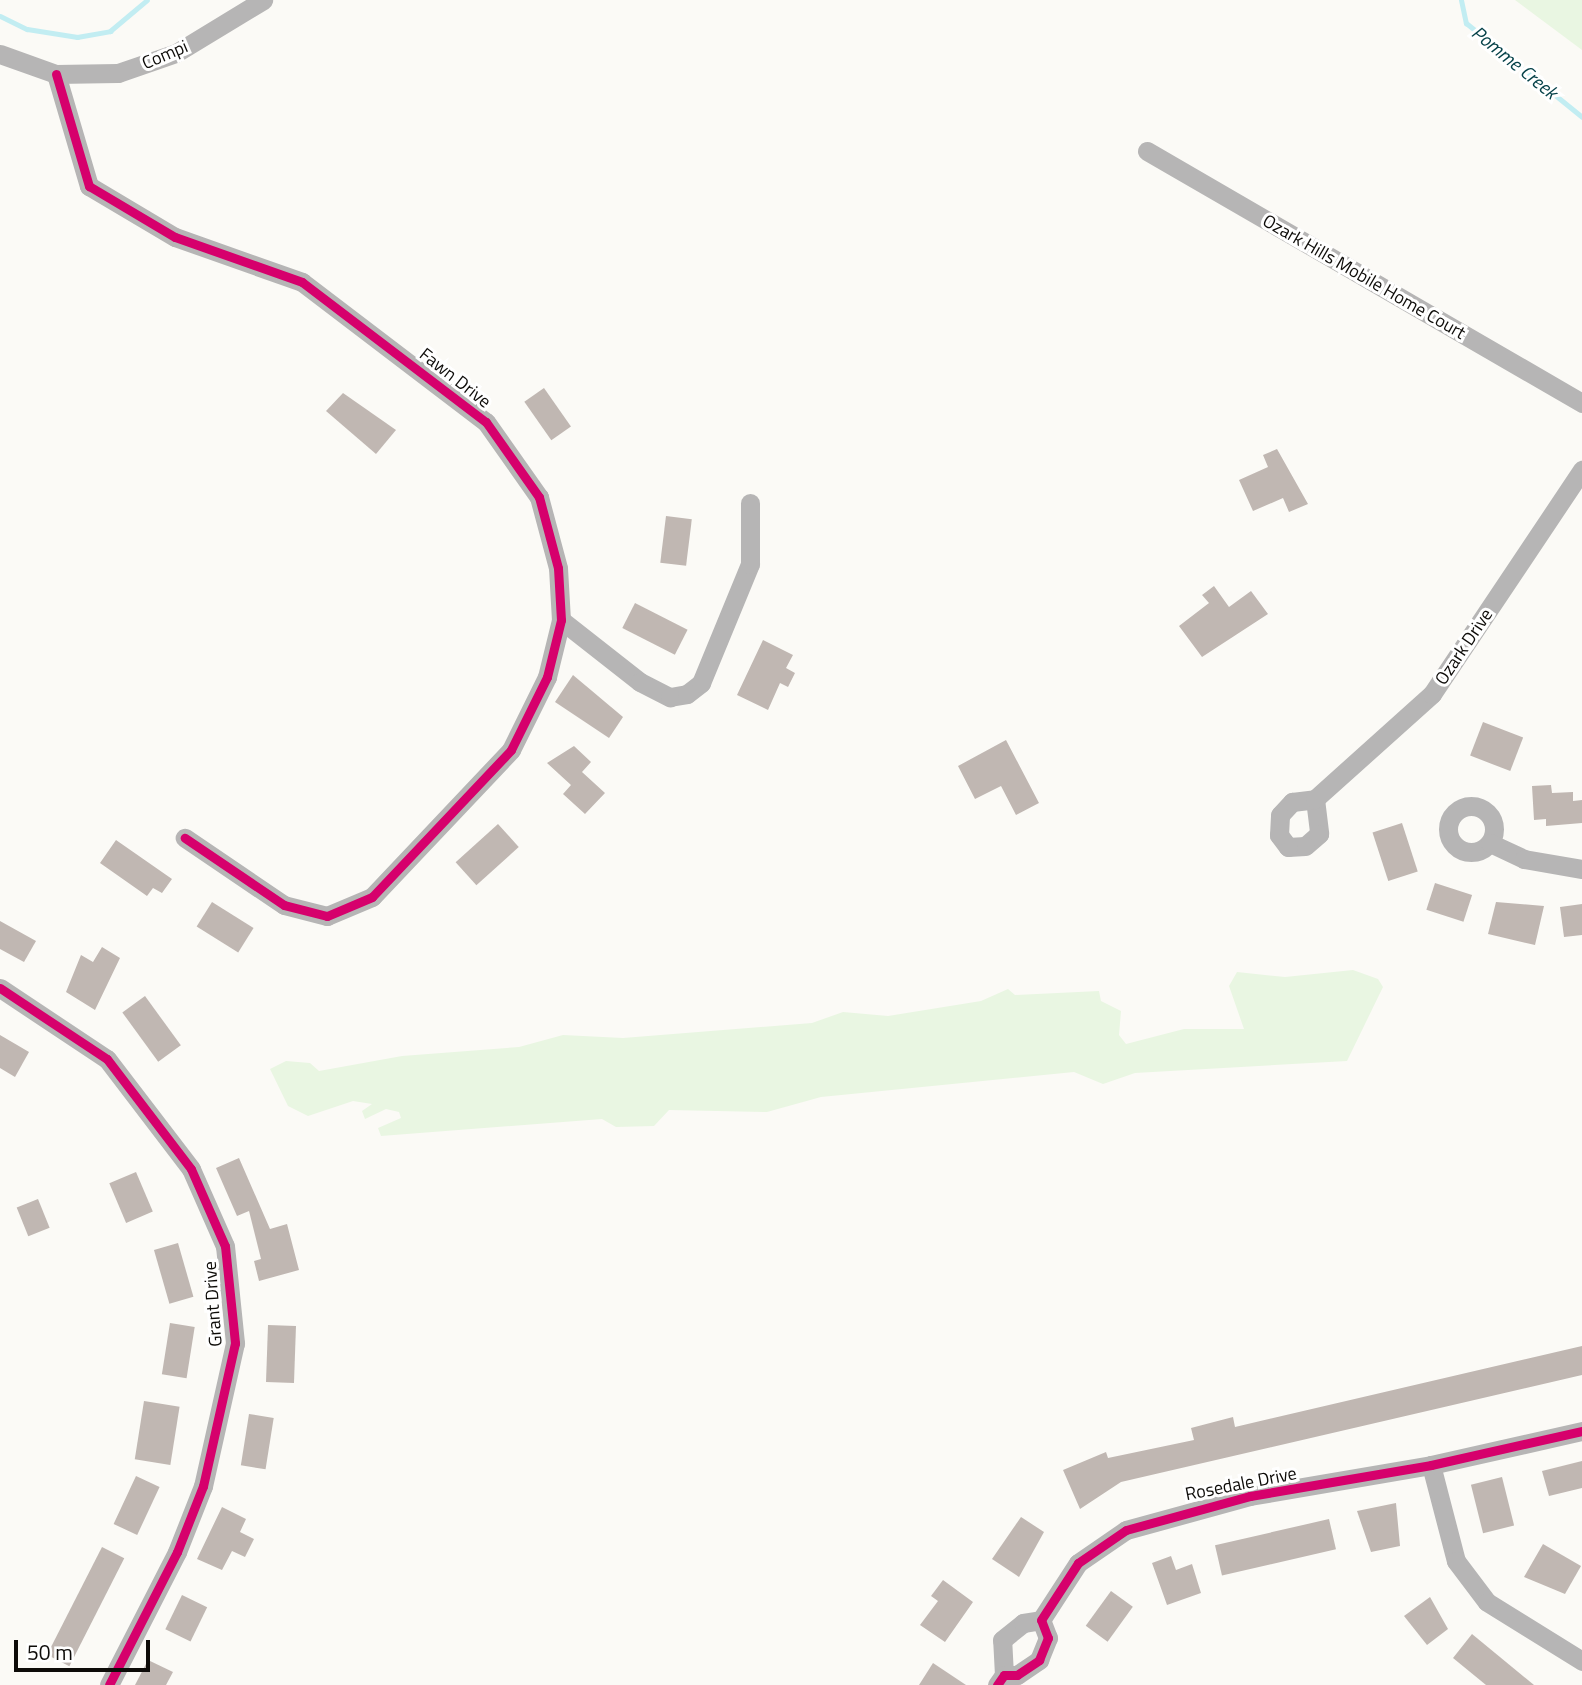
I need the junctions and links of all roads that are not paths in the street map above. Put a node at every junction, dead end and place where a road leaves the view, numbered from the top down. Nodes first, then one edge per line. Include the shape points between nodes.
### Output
1 (263, 0) edge
2 (0, 54) edge
3 (56, 74) junction
4 (1147, 152) dead end
5 (1582, 404) edge
6 (1582, 470) edge
7 (750, 503) dead end
8 (561, 620) junction
9 (1315, 799) dead end
10 (185, 838) dead end
11 (1490, 843) dead end
12 (1582, 869) edge
13 (0, 988) edge
14 (1582, 1431) edge
15 (1431, 1465) junction
16 (1041, 1620) junction
17 (1582, 1661) edge
18 (1000, 1680) edge
19 (108, 1685) edge

1 - 3 street, Compi via 164,57 118,73
2 - 3 street
3 - 8 street, Fawn Drive via 89,186 175,237 302,282 486,422 539,497 558,568
4 - 5 street, Ozark Hills Mobile Home Court
6 - 9 street, Ozark Drive via 1455,666
7 - 8 street via 750,564 701,683 688,694 670,697 640,682
8 - 10 street, Fawn Drive via 547,677 511,750 372,897 327,916 284,905
11 - 12 street via 1524,859
13 - 19 street, Grant Drive via 107,1059 191,1169 225,1246 235,1343 203,1486 177,1552
14 - 15 street, Rosedale Drive
15 - 16 street, Rosedale Drive via 1160,1516 1126,1530 1077,1563
15 - 17 street via 1456,1561 1479,1591
16 - 18 street via 1023,1623 1002,1640
16 - 18 street via 1048,1638 1044,1654 1032,1668

